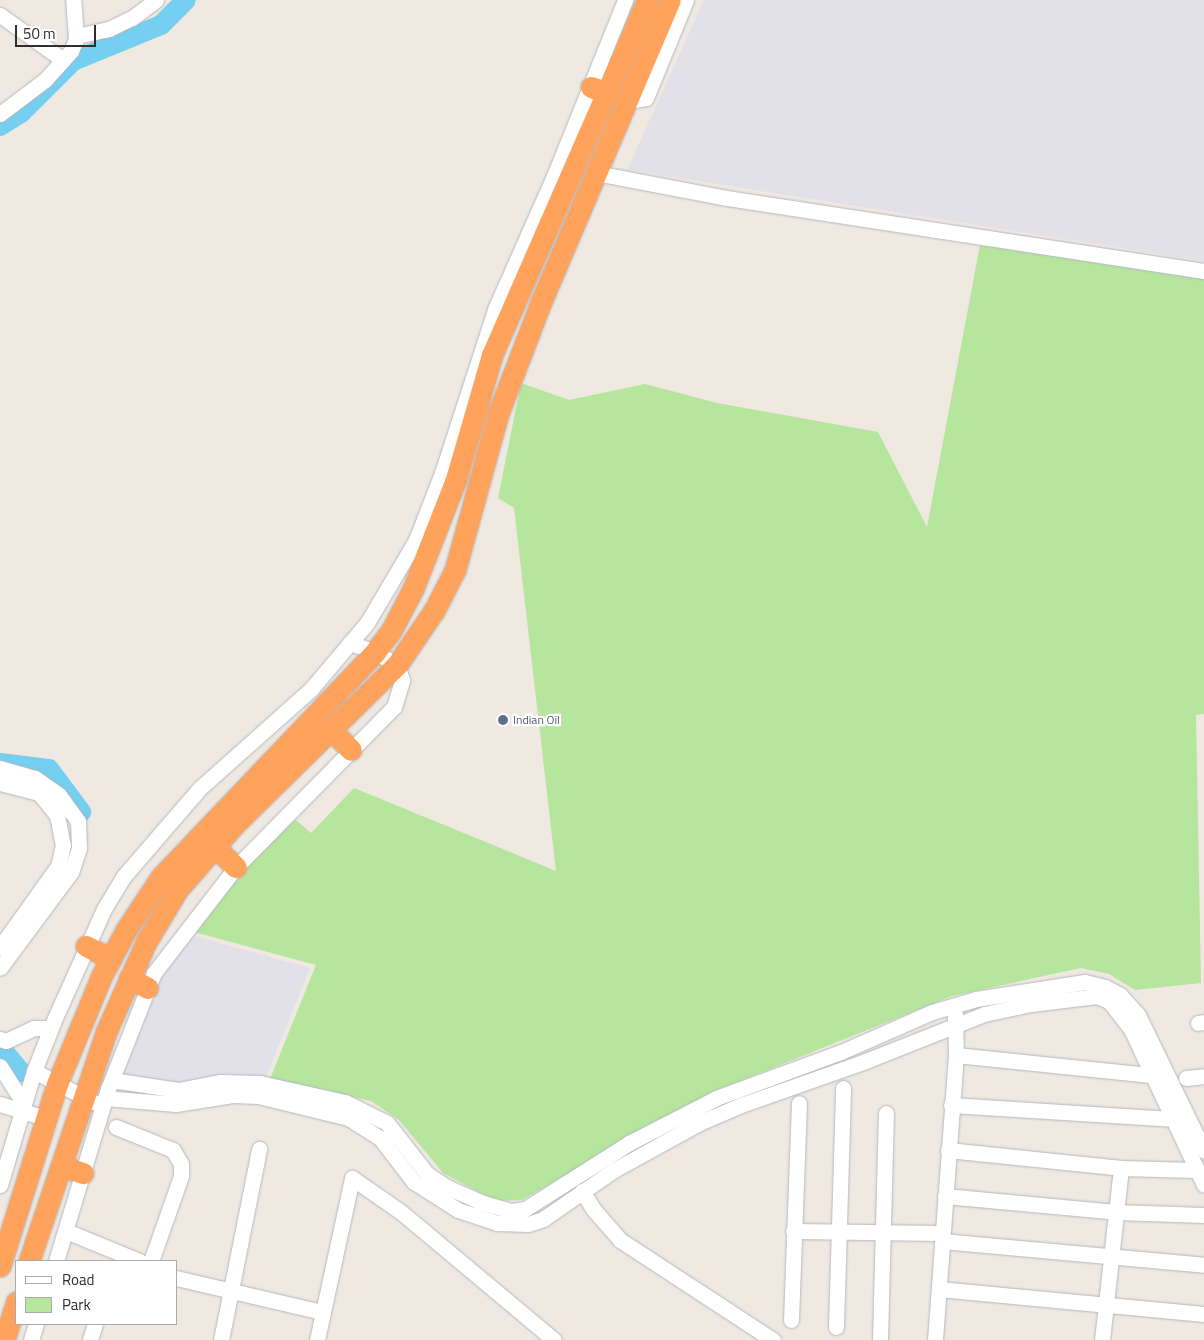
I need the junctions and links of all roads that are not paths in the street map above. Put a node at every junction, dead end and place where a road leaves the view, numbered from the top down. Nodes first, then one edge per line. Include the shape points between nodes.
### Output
1 (73, 0) edge
2 (156, 0) edge
3 (625, 0) edge
4 (648, 0) edge
5 (670, 0) edge
6 (686, 0) edge
7 (0, 15) edge
8 (76, 36) junction
9 (63, 60) junction
10 (614, 93) junction
11 (0, 114) edge
12 (596, 173) junction
13 (1204, 271) edge
14 (350, 643) junction
15 (375, 652) junction
16 (396, 665) junction
17 (331, 730) junction
18 (351, 750) junction
19 (0, 768) edge
20 (0, 783) edge
21 (215, 847) junction
22 (236, 867) junction
23 (86, 946) junction
24 (0, 947) edge
25 (111, 959) junction
26 (0, 968) edge
27 (129, 978) junction
28 (148, 988) junction
29 (953, 1004) junction
30 (956, 1023) junction
31 (52, 1028) junction
32 (0, 1039) edge
33 (956, 1055) junction
34 (0, 1066) edge
35 (34, 1071) junction
36 (1151, 1075) junction
37 (1204, 1076) edge
38 (1186, 1078) dead end
39 (112, 1080) junction
40 (57, 1084) junction
41 (843, 1088) dead end
42 (83, 1097) junction
43 (104, 1102) junction
44 (799, 1103) dead end
45 (0, 1104) edge
46 (951, 1105) junction
47 (23, 1107) junction
48 (886, 1114) dead end
49 (45, 1118) junction
50 (1172, 1119) junction
51 (116, 1127) dead end
52 (258, 1149) dead end
53 (948, 1150) junction
54 (1204, 1152) edge
55 (61, 1166) junction
56 (1121, 1168) junction
57 (1196, 1170) junction
58 (84, 1174) junction
59 (0, 1185) edge
60 (1204, 1185) edge
61 (582, 1191) junction
62 (945, 1196) junction
63 (1116, 1212) junction
64 (1204, 1215) edge
65 (7, 1224) edge
66 (66, 1231) junction
67 (793, 1231) junction
68 (839, 1232) junction
69 (883, 1232) junction
70 (942, 1237) junction
71 (117, 1257) edge
72 (1111, 1258) junction
73 (29, 1260) edge
74 (56, 1260) edge
75 (134, 1260) edge
76 (151, 1260) edge
77 (1204, 1265) edge
78 (0, 1266) edge
79 (178, 1279) edge
80 (939, 1289) junction
81 (229, 1292) junction
82 (15, 1305) edge
83 (1106, 1307) junction
84 (322, 1312) junction
85 (1204, 1314) edge
86 (791, 1320) dead end
87 (36, 1325) edge
88 (95, 1325) edge
89 (836, 1327) dead end
90 (4, 1340) edge
91 (31, 1340) edge
92 (90, 1340) edge
93 (220, 1340) edge
94 (317, 1340) edge
95 (554, 1340) edge
96 (774, 1340) edge
97 (880, 1340) edge
98 (935, 1340) edge
99 (1102, 1340) edge

1 - 8 street
2 - 8 street via 132,18 109,29
3 - 10 street
4 - 10 highway via 617,72
5 - 10 highway
6 - 10 street via 646,98
7 - 9 street
8 - 9 street via 71,51
9 - 11 street via 45,80
10 - 12 highway
10 - 14 street via 493,313 442,474 416,540 382,600
10 - 15 highway via 492,355 456,479 428,556 391,631
12 - 13 street via 728,198
12 - 16 highway via 498,414 455,570 435,609
14 - 15 street
14 - 23 street via 311,689 177,810 124,876
15 - 16 street
15 - 25 highway via 161,877
16 - 17 highway
16 - 18 street via 402,680 394,707
17 - 18 highway
17 - 21 highway
18 - 22 street
19 - 26 street via 35,778 59,795 78,821 79,848 71,872
20 - 24 street via 39,793 56,815 63,845 58,866
21 - 22 highway
21 - 27 highway via 178,889
22 - 28 street via 154,973
23 - 25 highway
23 - 31 street
25 - 40 highway
27 - 28 highway
27 - 42 highway
28 - 39 street
29 - 30 street
29 - 39 street via 841,1052 716,1098 629,1143 525,1209 512,1211 489,1206 427,1174 387,1123 345,1102 320,1094 240,1081 178,1090
29 - 54 street via 1085,982 1120,995 1138,1015
30 - 33 street
30 - 36 street via 1031,1004 1097,996 1109,1001 1125,1019
30 - 61 street via 863,1062 699,1123
31 - 32 street via 34,1028 6,1041
31 - 35 street
33 - 36 street
33 - 46 street
34 - 47 street
35 - 40 street
35 - 47 street
36 - 50 street
37 - 38 street
39 - 43 street
40 - 42 street
40 - 49 highway
41 - 68 street
42 - 43 street
42 - 55 highway
43 - 58 street
43 - 61 street via 176,1104 232,1095 258,1096 348,1118 380,1138 414,1182 458,1210 497,1223 520,1224 543,1219
44 - 67 street
45 - 47 street
46 - 50 street
46 - 53 street
47 - 49 street
47 - 59 street
48 - 69 street
49 - 65 highway
50 - 57 street
51 - 76 street via 173,1150 181,1164 180,1176
52 - 81 street
53 - 56 street
53 - 62 street
55 - 58 highway
55 - 73 highway
56 - 57 street
56 - 63 street
57 - 60 street
58 - 66 street
61 - 96 street via 620,1240
62 - 63 street
62 - 70 street
63 - 64 street
63 - 72 street
65 - 78 highway
66 - 71 street
66 - 74 street
67 - 68 street
67 - 86 street
68 - 69 street
68 - 89 street
69 - 70 street
69 - 97 street
70 - 72 street
70 - 80 street
71 - 75 street
72 - 77 street
72 - 83 street
79 - 81 street
80 - 83 street
80 - 98 street
81 - 84 street
81 - 93 street
82 - 90 highway
83 - 85 street
83 - 99 street
84 - 94 street
84 - 95 street via 352,1178 401,1212
87 - 91 street
88 - 92 street

